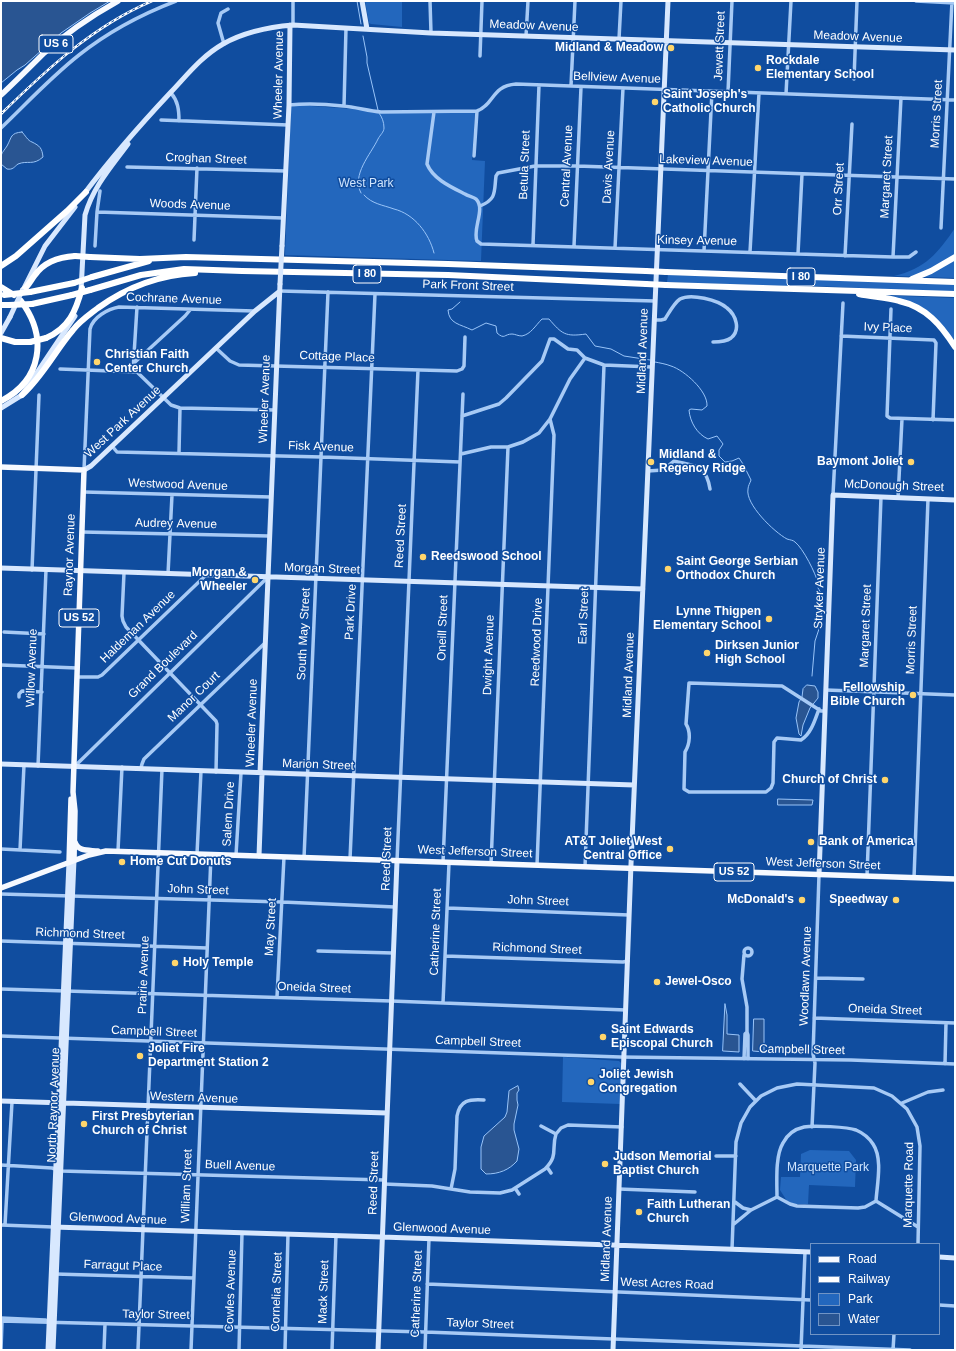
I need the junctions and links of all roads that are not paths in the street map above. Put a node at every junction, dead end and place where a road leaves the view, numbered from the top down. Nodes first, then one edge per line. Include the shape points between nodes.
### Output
1 (118, 1) edge
2 (176, 1) edge
3 (293, 1) edge
4 (362, 1) edge
5 (430, 1) edge
6 (482, 1) edge
7 (528, 1) edge
8 (574, 1) edge
9 (621, 1) edge
10 (668, 1) edge
11 (732, 1) edge
12 (791, 1) edge
13 (857, 1) edge
14 (916, 1) edge
15 (953, 2) edge
16 (228, 9) dead end
17 (291, 25) junction
18 (346, 28) junction
19 (367, 29) junction
20 (431, 33) junction
21 (481, 34) junction
22 (526, 36) junction
23 (573, 38) junction
24 (619, 39) junction
25 (666, 41) junction
26 (730, 43) junction
27 (224, 44) junction
28 (789, 45) junction
29 (855, 47) junction
30 (952, 50) edge
31 (480, 56) dead end
32 (854, 79) dead end
33 (538, 86) junction
34 (571, 86) junction
35 (581, 87) junction
36 (623, 88) junction
37 (664, 90) junction
38 (712, 91) junction
39 (728, 92) junction
40 (170, 93) junction
41 (760, 93) junction
42 (786, 94) junction
43 (1, 95) edge
44 (901, 98) junction
45 (948, 100) junction
46 (955, 100) edge
47 (289, 105) junction
48 (344, 106) junction
49 (477, 111) junction
50 (434, 112) junction
51 (146, 119) junction
52 (161, 120) dead end
53 (179, 121) junction
54 (852, 124) dead end
55 (288, 125) junction
56 (1, 128) edge
57 (474, 156) dead end
58 (535, 166) junction
59 (577, 166) junction
60 (127, 167) dead end
61 (197, 168) junction
62 (618, 168) junction
63 (661, 170) junction
64 (286, 171) junction
65 (708, 171) junction
66 (755, 173) junction
67 (802, 174) junction
68 (850, 175) junction
69 (897, 177) junction
70 (944, 179) junction
71 (955, 180) edge
72 (100, 191) dead end
73 (86, 192) junction
74 (480, 206) junction
75 (97, 212) junction
76 (195, 215) junction
77 (283, 218) junction
78 (941, 228) dead end
79 (194, 240) dead end
80 (533, 245) junction
81 (94, 246) dead end
82 (574, 246) junction
83 (615, 248) junction
84 (657, 250) junction
85 (704, 251) junction
86 (750, 252) junction
87 (916, 252) dead end
88 (798, 254) junction
89 (845, 256) junction
90 (893, 257) junction
91 (955, 257) edge
92 (160, 258) junction
93 (1, 266) edge
94 (242, 272) junction
95 (910, 280) junction
96 (955, 282) edge
97 (1, 287) edge
98 (82, 288) junction
99 (23, 290) junction
100 (844, 290) junction
101 (280, 291) junction
102 (328, 292) junction
103 (375, 294) junction
104 (955, 294) edge
105 (2, 295) edge
106 (655, 301) junction
107 (843, 303) dead end
108 (1, 305) edge
109 (137, 308) junction
110 (890, 309) dead end
111 (190, 310) junction
112 (255, 311) junction
113 (95, 320) joint
114 (654, 320) junction
115 (2, 332) edge
116 (841, 336) junction
117 (465, 337) dead end
118 (1, 338) edge
119 (890, 338) junction
120 (713, 342) dead end
121 (955, 347) edge
122 (217, 349) junction
123 (585, 358) junction
124 (134, 363) junction
125 (277, 365) junction
126 (604, 365) junction
127 (326, 367) junction
128 (652, 367) junction
129 (60, 369) dead end
130 (372, 369) junction
131 (88, 370) junction
132 (418, 370) junction
133 (133, 371) junction
134 (463, 394) dead end
135 (22, 395) junction
136 (39, 395) dead end
137 (164, 398) junction
138 (1, 401) edge
139 (1, 408) edge
140 (180, 408) junction
141 (275, 410) junction
142 (462, 416) junction
143 (550, 419) junction
144 (902, 419) junction
145 (933, 420) junction
146 (955, 420) edge
147 (112, 446) junction
148 (508, 446) junction
149 (179, 453) junction
150 (461, 454) junction
151 (273, 456) junction
152 (322, 457) junction
153 (368, 459) junction
154 (414, 460) junction
155 (460, 462) junction
156 (1, 467) edge
157 (35, 468) junction
158 (84, 470) junction
159 (648, 471) junction
160 (710, 489) dead end
161 (84, 492) junction
162 (172, 495) junction
163 (833, 495) junction
164 (271, 497) junction
165 (881, 497) junction
166 (898, 498) junction
167 (928, 499) junction
168 (955, 500) edge
169 (82, 532) junction
170 (170, 535) junction
171 (269, 536) junction
172 (1, 568) edge
173 (32, 570) junction
174 (46, 570) junction
175 (81, 572) junction
176 (124, 573) junction
177 (168, 574) junction
178 (205, 576) junction
179 (268, 577) junction
180 (316, 579) junction
181 (362, 580) junction
182 (409, 582) junction
183 (455, 583) junction
184 (502, 585) junction
185 (549, 586) junction
186 (595, 588) junction
187 (643, 589) junction
188 (4, 632) dead end
189 (44, 634) junction
190 (139, 640) junction
191 (265, 643) junction
192 (1, 665) edge
193 (42, 667) junction
194 (77, 668) junction
195 (170, 672) junction
196 (77, 677) junction
197 (826, 690) junction
198 (42, 692) junction
199 (874, 692) junction
200 (920, 694) junction
201 (955, 695) edge
202 (19, 697) dead end
203 (201, 704) junction
204 (819, 709) junction
205 (825, 711) junction
206 (1, 764) edge
207 (24, 765) junction
208 (38, 766) junction
209 (74, 767) junction
210 (122, 767) junction
211 (141, 768) junction
212 (162, 769) junction
213 (201, 771) junction
214 (216, 772) junction
215 (241, 773) junction
216 (261, 774) junction
217 (308, 775) junction
218 (354, 777) junction
219 (401, 778) junction
220 (447, 778) junction
221 (494, 780) junction
222 (541, 781) junction
223 (588, 783) junction
224 (634, 785) junction
225 (73, 792) junction
226 (75, 842) junction
227 (1, 849) edge
228 (20, 850) junction
229 (106, 851) junction
230 (60, 852) dead end
231 (118, 852) junction
232 (159, 853) junction
233 (197, 854) junction
234 (210, 855) junction
235 (236, 855) junction
236 (259, 856) junction
237 (284, 857) junction
238 (304, 858) junction
239 (350, 859) junction
240 (72, 861) junction
241 (397, 861) junction
242 (446, 862) junction
243 (491, 864) junction
244 (537, 865) junction
245 (585, 867) junction
246 (631, 868) junction
247 (819, 875) junction
248 (867, 876) junction
249 (914, 878) junction
250 (955, 879) edge
251 (1, 888) edge
252 (1, 894) edge
253 (70, 896) junction
254 (157, 899) junction
255 (209, 900) junction
256 (282, 902) junction
257 (395, 907) junction
258 (447, 908) junction
259 (629, 915) junction
260 (1, 941) edge
261 (68, 944) junction
262 (155, 946) junction
263 (207, 948) junction
264 (318, 951) dead end
265 (393, 954) junction
266 (744, 955) dead end
267 (445, 956) junction
268 (628, 961) junction
269 (816, 978) junction
270 (863, 980) dead end
271 (1, 989) edge
272 (66, 991) junction
273 (153, 994) junction
274 (205, 995) junction
275 (277, 997) junction
276 (391, 1001) junction
277 (443, 1003) junction
278 (626, 1010) junction
279 (814, 1018) junction
280 (946, 1023) junction
281 (955, 1023) edge
282 (1, 1036) edge
283 (64, 1039) junction
284 (151, 1042) junction
285 (203, 1043) junction
286 (389, 1050) junction
287 (624, 1057) junction
288 (746, 1059) junction
289 (814, 1060) junction
290 (944, 1064) junction
291 (955, 1064) edge
292 (740, 1084) dead end
293 (814, 1086) junction
294 (943, 1090) dead end
295 (484, 1100) dead end
296 (1, 1101) edge
297 (756, 1101) junction
298 (12, 1102) junction
299 (62, 1104) junction
300 (902, 1104) junction
301 (148, 1106) junction
302 (200, 1108) junction
303 (387, 1113) junction
304 (541, 1126) dead end
305 (622, 1127) junction
306 (812, 1127) junction
307 (556, 1134) junction
308 (716, 1156) dead end
309 (736, 1156) junction
310 (1, 1165) edge
311 (9, 1166) junction
312 (547, 1167) junction
313 (59, 1171) junction
314 (551, 1173) dead end
315 (145, 1174) junction
316 (197, 1175) junction
317 (384, 1182) junction
318 (515, 1188) junction
319 (451, 1189) junction
320 (619, 1189) junction
321 (695, 1192) dead end
322 (519, 1194) dead end
323 (777, 1197) junction
324 (876, 1201) junction
325 (735, 1202) junction
326 (752, 1210) junction
327 (734, 1224) junction
328 (3, 1225) edge
329 (56, 1227) junction
330 (918, 1227) junction
331 (143, 1230) junction
332 (195, 1231) junction
333 (242, 1233) junction
334 (288, 1234) junction
335 (336, 1235) junction
336 (382, 1237) junction
337 (429, 1238) junction
338 (918, 1243) edge
339 (617, 1245) junction
340 (732, 1249) junction
341 (808, 1252) edge
342 (940, 1257) edge
343 (955, 1258) edge
344 (54, 1274) junction
345 (141, 1277) junction
346 (194, 1278) junction
347 (427, 1284) junction
348 (615, 1292) junction
349 (804, 1299) junction
350 (810, 1300) edge
351 (940, 1305) edge
352 (955, 1306) edge
353 (1, 1320) edge
354 (52, 1322) junction
355 (105, 1324) junction
356 (140, 1325) junction
357 (192, 1326) junction
358 (240, 1328) junction
359 (286, 1328) junction
360 (332, 1330) junction
361 (378, 1331) junction
362 (426, 1332) junction
363 (894, 1335) edge
364 (614, 1339) junction
365 (802, 1348) edge
366 (1, 1350) edge
367 (48, 1350) edge
368 (53, 1350) edge
369 (104, 1350) edge
370 (138, 1350) edge
371 (191, 1350) edge
372 (239, 1350) edge
373 (285, 1350) edge
374 (332, 1350) edge
375 (378, 1350) edge
376 (425, 1350) edge
377 (613, 1350) edge
378 (893, 1350) edge
379 (910, 1350) edge

1 - 43 main road, US 6 via 57,42
2 - 56 street via 136,18 80,54
3 - 17 street, Wheeler Avenue
4 - 19 street
5 - 20 street
6 - 21 street
7 - 22 street
8 - 23 street
9 - 24 street
10 - 25 street, Midland Avenue
11 - 26 street, Jewett Street
12 - 28 street
13 - 29 street
14 - 15 street
15 - 30 street, Morris Street
16 - 27 street via 221,13 218,23
17 - 18 street, Meadow Avenue
17 - 27 street, Meadow Avenue via 258,30
17 - 47 street, Wheeler Avenue
18 - 19 street, Meadow Avenue
18 - 48 street
19 - 20 street, Meadow Avenue
20 - 21 street, Meadow Avenue
21 - 22 street, Meadow Avenue
21 - 31 street
22 - 23 street, Meadow Avenue
23 - 24 street, Meadow Avenue
23 - 34 street
24 - 25 street, Meadow Avenue
25 - 26 street, Meadow Avenue
25 - 37 street, Midland Avenue
26 - 28 street, Meadow Avenue
26 - 39 street, Jewett Street
27 - 40 street, Meadow Avenue via 195,66
28 - 29 street, Meadow Avenue
28 - 42 street
29 - 30 street, Meadow Avenue
29 - 32 street
30 - 45 street, Morris Street
33 - 34 street, Bellview Avenue
33 - 49 street, Bellview Avenue via 504,86
33 - 58 street, Betula Street
34 - 35 street, Bellview Avenue
35 - 36 street, Bellview Avenue
35 - 59 street, Central Avenue
36 - 37 street, Bellview Avenue
36 - 62 street, Davis Avenue
37 - 38 street, Bellview Avenue
37 - 63 street, Midland Avenue
38 - 39 street, Bellview Avenue
38 - 65 street
39 - 41 street, Bellview Avenue
40 - 51 street, Meadow Avenue
40 - 53 street via 177,102
41 - 42 street, Bellview Avenue
41 - 66 street
42 - 44 street, Bellview Avenue
44 - 45 street, Bellview Avenue
44 - 69 street, Margaret Street
45 - 46 street, Bellview Avenue
45 - 70 street, Morris Street
47 - 48 street
47 - 55 street, Wheeler Avenue
48 - 50 street via 372,112
49 - 50 street
49 - 57 street
50 - 74 street via 427,164 434,175 476,200
51 - 73 street
51 - 98 street via 105,174 88,203 85,215
52 - 53 street
53 - 55 street
54 - 68 street, Orr Street
55 - 64 street, Wheeler Avenue
58 - 59 street, Lakeview Avenue
58 - 74 street, Lakeview Avenue via 498,173 492,199
58 - 80 street, Betula Street
59 - 62 street, Lakeview Avenue
59 - 82 street, Central Avenue
60 - 61 street, Croghan Street
61 - 64 street, Croghan Street
61 - 76 street
62 - 63 street, Lakeview Avenue
62 - 83 street, Davis Avenue
63 - 65 street, Lakeview Avenue
63 - 84 street, Midland Avenue
64 - 77 street, Wheeler Avenue
65 - 66 street, Lakeview Avenue
65 - 85 street
66 - 67 street, Lakeview Avenue
66 - 86 street
67 - 68 street, Lakeview Avenue
67 - 88 street
68 - 69 street, Lakeview Avenue
68 - 89 street, Orr Street
69 - 70 street, Lakeview Avenue
69 - 90 street, Margaret Street
70 - 71 street, Lakeview Avenue
70 - 78 street, Morris Street
72 - 75 street
73 - 93 highway via 16,256
73 - 99 street via 45,246
74 - 80 street, Kinsey Avenue via 476,236 481,244
75 - 76 street, Woods Avenue
75 - 81 street
76 - 77 street, Woods Avenue
76 - 79 street
77 - 101 street, Wheeler Avenue, bridge
80 - 82 street, Kinsey Avenue
82 - 83 street, Kinsey Avenue
83 - 84 street, Kinsey Avenue
84 - 85 street, Kinsey Avenue
84 - 106 street, Midland Avenue
85 - 86 street, Kinsey Avenue
86 - 88 street, Kinsey Avenue
87 - 90 street, Kinsey Avenue via 909,257
88 - 89 street, Kinsey Avenue
89 - 90 street, Kinsey Avenue
91 - 95 highway
92 - 95 highway, I 80, bridge via 448,264
92 - 99 highway, bridge via 75,256 58,259 44,266
92 - 105 highway, I 80, bridge via 74,283
94 - 100 highway, I 80, bridge via 448,275
94 - 108 highway, I 80, bridge via 184,269 142,275 32,304
94 - 135 highway via 171,276 149,281 118,295 73,330 38,378
95 - 96 highway, I 80
97 - 138 highway via 18,298 29,312 36,330 37,347 34,366 26,381
98 - 118 highway, bridge via 77,306 60,330 46,338 30,342 15,342
98 - 135 street via 75,315
99 - 115 street, bridge
100 - 104 highway, I 80
100 - 121 highway via 898,300 920,309 937,322
101 - 102 street, Park Front Street
101 - 112 street, West Park Avenue
101 - 125 street, Wheeler Avenue
102 - 103 street, Park Front Street
102 - 127 street, South May Street
103 - 106 street, Park Front Street
103 - 130 street, Park Drive
106 - 114 street, Midland Avenue
107 - 116 street, Stryker Avenue
109 - 111 street, Cochrane Avenue
109 - 113 street, Cochrane Avenue via 114,308
109 - 124 street
110 - 119 street
111 - 112 street, Cochrane Avenue
111 - 124 street
112 - 122 street, West Park Avenue
113 - 131 street, Raynor Avenue via 90,329
114 - 120 street via 664,319 680,300 687,297 718,302 732,313 736,326 733,337
114 - 128 street, Midland Avenue
116 - 119 street, Ivy Place
116 - 163 street, Stryker Avenue
117 - 132 street, Cottage Place via 462,370
119 - 144 street via 887,416
119 - 145 street, Ivy Place via 934,340 936,343
122 - 125 street, Cottage Place via 230,361 239,365
122 - 137 street, West Park Avenue
123 - 126 street
123 - 142 street via 577,350 568,349 550,339 542,361 506,398 499,404
123 - 143 street via 570,379
124 - 133 street
125 - 127 street, Cottage Place
125 - 141 street, Wheeler Avenue
126 - 128 street
126 - 186 street, Earl Street
127 - 130 street, Cottage Place
127 - 152 street, South May Street
128 - 159 street, Midland Avenue
129 - 131 street
130 - 132 street, Cottage Place
130 - 153 street, Park Drive
131 - 133 street
131 - 158 street, Raynor Avenue
132 - 154 street, Reed Street
133 - 137 street
134 - 142 street, Oneill Street
135 - 139 street
136 - 157 street
137 - 140 street via 171,405
137 - 147 street, West Park Avenue
140 - 141 street
140 - 149 street
141 - 151 street, Wheeler Avenue
142 - 150 street, Oneill Street
143 - 148 street via 539,433 523,442
143 - 185 street, Reedwood Drive via 554,435
144 - 145 street
144 - 166 street
145 - 146 street
147 - 149 street, Fisk Avenue via 117,452
147 - 158 street, West Park Avenue
148 - 150 street
148 - 184 street, Dwight Avenue
149 - 151 street, Fisk Avenue
150 - 155 street, Oneill Street
151 - 152 street, Fisk Avenue
151 - 164 street, Wheeler Avenue
152 - 153 street, Fisk Avenue
152 - 180 street, South May Street
153 - 154 street, Fisk Avenue
153 - 181 street, Park Drive
154 - 155 street, Fisk Avenue
154 - 182 street, Reed Street
155 - 183 street, Oneill Street
156 - 157 main road
157 - 158 main road
157 - 173 street
158 - 161 main road, Raynor Avenue / US 52
159 - 160 street via 663,470 674,461 680,462 702,469
159 - 187 street, Midland Avenue
161 - 162 street, Westwood Avenue
161 - 169 main road, Raynor Avenue / US 52
162 - 164 street, Westwood Avenue
162 - 170 street
163 - 165 street, McDonough Street
163 - 197 street, Stryker Avenue
164 - 171 street, Wheeler Avenue
165 - 166 street, McDonough Street
165 - 199 street, Margaret Street
166 - 167 street, McDonough Street
167 - 168 street, McDonough Street
167 - 200 street, Morris Street
169 - 170 street, Audrey Avenue
169 - 175 main road, Raynor Avenue / US 52
170 - 171 street, Audrey Avenue
170 - 177 street
171 - 179 street, Wheeler Avenue
172 - 173 street, Morgan Street
173 - 174 street, Morgan Street
174 - 175 street, Morgan Street
174 - 189 street, Willow Avenue
175 - 176 street, Morgan Street
175 - 194 main road, Raynor Avenue / US 52
176 - 177 street, Morgan Street
176 - 190 street via 123,621
177 - 178 street, Morgan Street
178 - 179 street, Morgan Street
178 - 190 street, Haldeman Avenue
179 - 180 street, Morgan Street
179 - 191 street, Wheeler Avenue
179 - 195 street, Grand Boulevard
180 - 181 street, Morgan Street
180 - 217 street, South May Street
181 - 182 street, Morgan Street
181 - 218 street, Park Drive
182 - 183 street, Morgan Street
182 - 219 street, Reed Street
183 - 184 street, Morgan Street
183 - 220 street, Oneill Street
184 - 185 street, Morgan Street
184 - 221 street, Dwight Avenue
185 - 186 street, Morgan Street
185 - 222 street, Reedwood Drive
186 - 187 street, Morgan Street
186 - 223 street, Earl Street
187 - 224 street, Midland Avenue
188 - 189 street
189 - 193 street, Willow Avenue
190 - 195 street
190 - 196 street, Haldeman Avenue via 102,675
191 - 203 street, Manor Court
191 - 216 street, Wheeler Avenue
192 - 193 street
193 - 194 street
193 - 198 street, Willow Avenue
194 - 196 main road, Raynor Avenue / US 52
195 - 203 street
195 - 209 street, Grand Boulevard
196 - 209 main road, Raynor Avenue / US 52
197 - 199 street
197 - 205 street, Stryker Avenue
198 - 202 street via 22,691
198 - 208 street, Willow Avenue
199 - 200 street
199 - 248 street, Margaret Street
200 - 201 street
200 - 249 street, Morris Street
203 - 211 street, Manor Court via 144,759
203 - 214 street via 217,724
204 - 204 street via 782,686 689,683 686,724 689,729 688,747 685,752 684,789 689,792 766,792 773,783 774,742 777,738 801,740 810,732
204 - 205 street
205 - 247 street, Stryker Avenue
206 - 207 street, Marion Street
207 - 208 street, Marion Street
207 - 228 street
208 - 209 street, Marion Street
209 - 210 street, Marion Street
209 - 225 main road, Raynor Avenue / US 52
210 - 211 street, Marion Street
210 - 231 street
211 - 212 street, Marion Street
212 - 213 street, Marion Street
212 - 232 street, Prairie Avenue
213 - 214 street, Marion Street
213 - 233 street
214 - 215 street, Marion Street
215 - 216 street, Marion Street
215 - 235 street, Salem Drive
216 - 217 street, Marion Street
216 - 236 street, Wheeler Avenue
217 - 218 street, Marion Street
217 - 238 street, South May Street
218 - 219 street, Marion Street
218 - 239 street, Park Drive
219 - 220 street, Marion Street
219 - 241 street, Reed Street
220 - 221 street, Marion Street
220 - 242 street, Oneill Street
221 - 222 street, Marion Street
221 - 243 street, Dwight Avenue
222 - 223 street, Marion Street
222 - 244 street, Reedwood Drive
223 - 224 street, Marion Street
223 - 245 street, Earl Street
224 - 246 street, Midland Avenue
225 - 226 main road, Raynor Avenue / US 52
225 - 240 main road, Raynor Avenue / US 52 via 70,803
226 - 229 main road, US 52 via 79,849
226 - 240 main road, Raynor Avenue
227 - 228 street
228 - 230 street
229 - 231 main road, West Jefferson Street / US 52
229 - 240 main road, West Jefferson Street / US 52
231 - 232 main road, West Jefferson Street / US 52
232 - 233 main road, West Jefferson Street / US 52
232 - 254 street, Prairie Avenue
233 - 234 main road, West Jefferson Street / US 52
234 - 235 main road, West Jefferson Street / US 52
234 - 255 street, William Street
235 - 236 main road, West Jefferson Street / US 52
236 - 237 main road, West Jefferson Street / US 52
237 - 238 main road, West Jefferson Street / US 52
237 - 256 street, May Street
238 - 239 main road, West Jefferson Street / US 52
239 - 241 main road, West Jefferson Street / US 52
240 - 251 main road, West Jefferson Street
240 - 253 street, North Raynor Avenue
241 - 242 main road, West Jefferson Street / US 52
241 - 257 street, Reed Street
242 - 243 main road, West Jefferson Street / US 52
242 - 258 street, Catherine Street
243 - 244 main road, West Jefferson Street / US 52
244 - 245 main road, West Jefferson Street / US 52
245 - 246 main road, West Jefferson Street / US 52
246 - 247 main road, West Jefferson Street / US 52
246 - 259 street, Midland Avenue
247 - 248 main road, West Jefferson Street / US 52
247 - 269 street, Woodlawn Avenue
248 - 249 main road, West Jefferson Street / US 52
249 - 250 main road, West Jefferson Street / US 52
252 - 253 street, John Street
253 - 254 street, John Street
253 - 261 street, North Raynor Avenue
254 - 255 street, John Street
254 - 262 street, Prairie Avenue
255 - 256 street, John Street
255 - 263 street, William Street
256 - 257 street, John Street
256 - 275 street, May Street
257 - 265 street, Reed Street
258 - 259 street, John Street
258 - 267 street, Catherine Street
259 - 268 street, Midland Avenue
260 - 261 street, Richmond Street
261 - 262 street, Richmond Street
261 - 272 street, North Raynor Avenue
262 - 263 street, Richmond Street
262 - 273 street, Prairie Avenue
263 - 274 street, William Street
264 - 265 street
265 - 276 street, Reed Street
266 - 288 street via 742,983 747,1006
267 - 268 street, Richmond Street
267 - 277 street, Catherine Street
268 - 278 street, Midland Avenue
269 - 270 street
269 - 279 street, Woodlawn Avenue
271 - 272 street, Oneida Street
272 - 273 street, Oneida Street
272 - 283 street, North Raynor Avenue
273 - 274 street, Oneida Street
273 - 284 street, Prairie Avenue
274 - 275 street, Oneida Street
274 - 285 street, William Street
275 - 276 street, Oneida Street
276 - 277 street, Oneida Street
276 - 286 street, Reed Street
277 - 278 street, Oneida Street
278 - 287 street, Midland Avenue
279 - 280 street, Oneida Street
279 - 289 street, Woodlawn Avenue
280 - 281 street, Oneida Street
280 - 290 street
282 - 283 street, Campbell Street
283 - 284 street, Campbell Street
283 - 299 street, North Raynor Avenue
284 - 285 street, Campbell Street
284 - 301 street, Prairie Avenue
285 - 286 street, Campbell Street
285 - 302 street, William Street
286 - 287 street, Campbell Street
286 - 303 street, Reed Street
287 - 288 street, Campbell Street
287 - 305 street, Midland Avenue
288 - 289 street, Campbell Street
289 - 290 street, Campbell Street
289 - 293 street, Woodlawn Avenue
290 - 291 street, Campbell Street
292 - 297 street
293 - 297 street, Marquette Road via 797,1084 776,1088
293 - 300 street, Marquette Road via 874,1088
293 - 306 street, Woodlawn Avenue
294 - 300 street via 928,1092
295 - 319 street via 469,1100 459,1108 455,1169
296 - 298 street, Western Avenue
297 - 309 street, Marquette Road via 741,1123
298 - 299 street, Western Avenue
298 - 311 street
299 - 301 street, Western Avenue
299 - 313 street, North Raynor Avenue
300 - 330 street, Marquette Road via 912,1117 919,1136
301 - 302 street, Western Avenue
301 - 315 street, Prairie Avenue
302 - 303 street, Western Avenue
302 - 316 street, William Street
303 - 317 street, Reed Street
304 - 307 street
305 - 307 street via 568,1125
305 - 320 street, Midland Avenue
306 - 323 street via 804,1127 791,1133 782,1144 778,1159
306 - 324 street via 855,1130 868,1138 873,1144 878,1162
307 - 312 street via 554,1157
308 - 309 street
309 - 325 street, Marquette Road
310 - 311 street, Buell Avenue
311 - 313 street, Buell Avenue via 52,1168
311 - 328 street
312 - 314 street
312 - 318 street, Buell Avenue
313 - 315 street, Buell Avenue
313 - 329 street, North Raynor Avenue
315 - 316 street, Buell Avenue
315 - 331 street, Prairie Avenue
316 - 317 street, Buell Avenue
316 - 332 street, William Street
317 - 319 street, Buell Avenue
317 - 336 street, Reed Street
318 - 319 street, Buell Avenue via 492,1194
318 - 322 street
320 - 321 street
320 - 339 street, Midland Avenue
323 - 324 street via 797,1206 858,1208
323 - 326 street
324 - 330 street
325 - 326 street via 743,1208
325 - 327 street, Marquette Road
326 - 327 street
327 - 340 street, Marquette Road
328 - 329 street, Glenwood Avenue
329 - 331 street, Glenwood Avenue
329 - 344 street, North Raynor Avenue
330 - 338 street, Marquette Road
331 - 332 street, Glenwood Avenue
331 - 345 street, Prairie Avenue
332 - 333 street, Glenwood Avenue
332 - 346 street, William Street
333 - 334 street, Glenwood Avenue
333 - 358 street, Cowles Avenue
334 - 335 street, Glenwood Avenue
334 - 359 street, Cornelia Street
335 - 336 street, Glenwood Avenue
335 - 360 street, Mack Street
336 - 337 street, Glenwood Avenue
336 - 361 street, Reed Street
337 - 339 street, Glenwood Avenue
337 - 347 street, Catherine Street
339 - 340 street, Glenwood Avenue
339 - 348 street, Midland Avenue
340 - 341 street, Glenwood Avenue
341 - 349 street
342 - 343 street
344 - 345 street, Farragut Place
344 - 354 street, North Raynor Avenue
345 - 346 street, Farragut Place
345 - 356 street, Prairie Avenue
346 - 357 street, William Street
347 - 348 street, West Acres Road
347 - 362 street, Catherine Street
348 - 349 street, West Acres Road
348 - 364 street, Midland Avenue
349 - 350 street, West Acres Road
349 - 365 street
351 - 352 street
353 - 354 street, Taylor Street
353 - 366 street
354 - 355 street, Taylor Street
354 - 367 street, North Raynor Avenue
354 - 368 street, North Raynor Avenue
355 - 356 street, Taylor Street
355 - 369 street
356 - 357 street, Taylor Street
356 - 370 street, Prairie Avenue
357 - 358 street, Taylor Street
357 - 371 street, William Street
358 - 359 street, Taylor Street
358 - 372 street, Cowles Avenue
359 - 360 street, Taylor Street
359 - 373 street, Cornelia Street
360 - 361 street, Taylor Street
360 - 374 street, Mack Street
361 - 362 street, Taylor Street
361 - 375 street, Reed Street
362 - 364 street, Taylor Street
362 - 376 street, Catherine Street
363 - 378 street
364 - 365 street, Taylor Street
364 - 377 street, Midland Avenue
365 - 378 street, Taylor Street
378 - 379 street, Taylor Street

